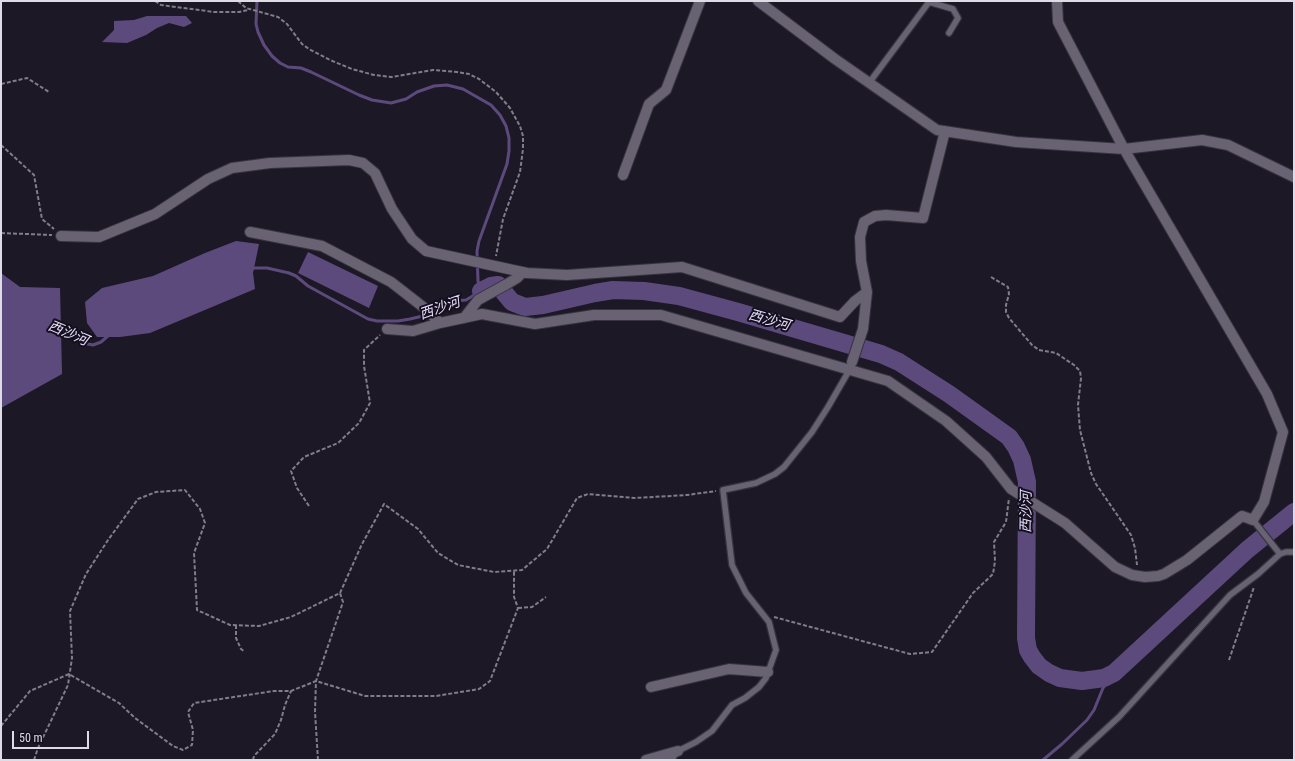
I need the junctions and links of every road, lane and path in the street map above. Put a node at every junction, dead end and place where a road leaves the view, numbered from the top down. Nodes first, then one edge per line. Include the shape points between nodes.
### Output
1 (155, 1) edge
2 (238, 1) edge
3 (700, 1) edge
4 (758, 1) edge
5 (1057, 1) edge
6 (249, 9) junction
7 (949, 33) dead end
8 (869, 83) junction
9 (1, 84) edge
10 (49, 92) dead end
11 (945, 131) junction
12 (1, 145) edge
13 (1124, 149) junction
14 (623, 175) dead end
15 (1294, 177) edge
16 (250, 232) dead end
17 (1, 233) edge
18 (61, 236) junction
19 (494, 265) junction
20 (523, 272) junction
21 (991, 277) dead end
22 (867, 292) junction
23 (464, 318) junction
24 (440, 323) junction
25 (386, 328) joint
26 (851, 366) junction
27 (1011, 489) junction
28 (723, 490) junction
29 (309, 506) dead end
30 (1253, 520) junction
31 (1294, 552) edge
32 (1279, 553) junction
33 (514, 570) junction
34 (1258, 574) junction
35 (1138, 576) junction
36 (340, 593) junction
37 (546, 597) dead end
38 (518, 608) junction
39 (762, 614) junction
40 (236, 625) junction
41 (245, 652) dead end
42 (1229, 660) dead end
43 (768, 672) junction
44 (69, 674) junction
45 (316, 681) junction
46 (651, 687) dead end
47 (291, 691) junction
48 (1, 726) edge
49 (678, 751) junction
50 (34, 760) edge
51 (254, 760) edge
52 (318, 760) edge
53 (646, 760) edge
54 (671, 760) edge
55 (1072, 760) edge

1 - 6 path via 214,12 239,12
2 - 6 path
3 - 14 street via 666,90 649,104
4 - 8 street
5 - 13 street via 1058,22
6 - 19 path via 278,17 309,49 352,69 382,77 432,70 457,72 478,78 496,92 510,108 520,126 523,149 520,172 503,219
7 - 8 lane via 958,18 953,9 929,2
8 - 11 street via 937,130
9 - 10 path via 27,78
11 - 13 street via 1016,142
11 - 22 street via 923,218 886,215 874,216 864,222 860,237 861,261
12 - 18 path via 34,175 42,219
13 - 15 street via 1202,140 1228,145
13 - 30 street via 1267,394 1284,432 1264,502
16 - 24 street via 322,246 391,282
17 - 18 path
18 - 19 street via 99,237 155,214 208,179 232,168 270,163 349,160 363,164 375,173 392,209 412,239 426,251
19 - 20 street
20 - 22 street via 567,275 682,267 840,317
20 - 23 street via 478,300
21 - 35 path via 1008,287 1006,312 1032,345 1038,350 1056,353 1080,371 1080,430 1091,473 1131,536
22 - 26 street via 863,328
23 - 24 street
23 - 26 street via 482,314 534,324 594,315 661,315
24 - 25 street via 413,331
25 - 29 path via 364,350 370,403 359,423 338,443 304,457 291,472 297,488
26 - 27 street via 888,381 946,421 986,457
26 - 28 lane via 812,432 784,467 756,483
27 - 35 street via 1046,510 1081,536 1115,568
27 - 39 path via 1006,522 994,542 993,574 973,593 932,652 910,654
28 - 33 path via 687,496 635,498 588,494 577,498 547,549 522,570
28 - 39 lane via 732,565 746,593
30 - 32 lane
30 - 35 street via 1242,516 1187,560 1164,574
31 - 32 lane
32 - 34 lane
33 - 36 path via 494,572 458,565 438,553 418,529 384,504
33 - 38 path via 514,597
34 - 42 path
34 - 55 lane via 1230,594 1119,717
36 - 40 path via 291,618 259,626
36 - 45 path via 343,602
37 - 38 path via 532,607
38 - 45 path via 490,681 479,689 436,696 365,696
39 - 43 lane via 769,622 776,650
40 - 41 path via 236,638 241,650
40 - 44 path via 230,625 197,610 194,554 206,523 200,509 185,490 156,492 138,499 86,574 70,611 72,658
43 - 46 street via 729,669
43 - 49 lane via 759,687 732,705 712,731
44 - 47 path via 119,703 173,746 183,750 192,745 193,730 188,712 194,703 274,691
44 - 48 path via 30,691
44 - 50 path via 68,685
45 - 47 path
45 - 52 path
47 - 51 path via 275,734 254,756
49 - 53 street
49 - 54 lane

